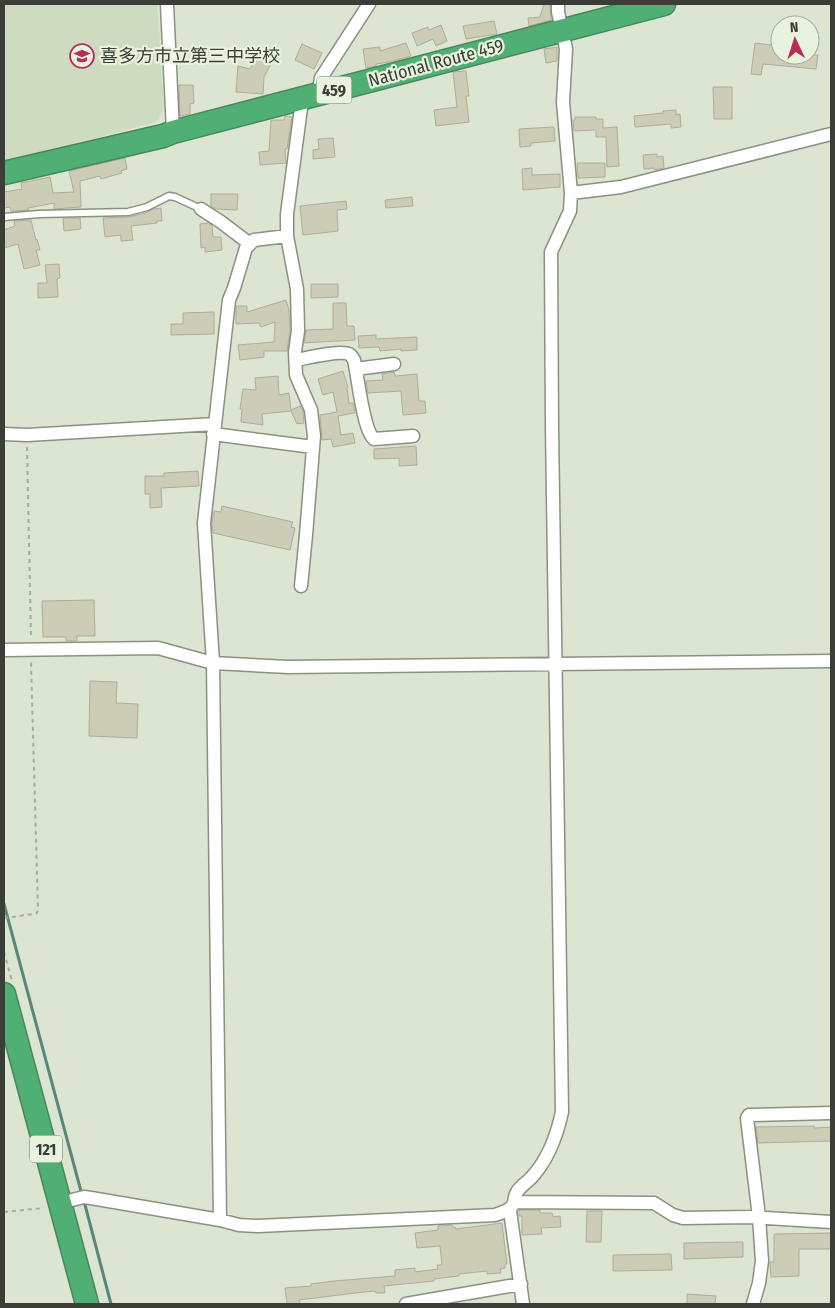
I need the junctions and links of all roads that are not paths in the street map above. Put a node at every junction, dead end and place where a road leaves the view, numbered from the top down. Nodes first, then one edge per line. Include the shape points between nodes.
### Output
1 (167, 4) edge
2 (369, 4) edge
3 (558, 4) edge
4 (664, 4) edge
5 (561, 30) junction
6 (310, 97) junction
7 (173, 132) junction
8 (831, 134) edge
9 (4, 173) edge
10 (571, 193) junction
11 (201, 209) joint
12 (4, 216) edge
13 (287, 236) junction
14 (250, 244) junction
15 (296, 360) junction
16 (394, 364) dead end
17 (356, 369) junction
18 (214, 429) junction
19 (4, 434) edge
20 (412, 436) dead end
21 (313, 447) junction
22 (300, 586) dead end
23 (4, 650) edge
24 (831, 661) edge
25 (213, 663) junction
26 (555, 664) junction
27 (4, 994) edge
28 (831, 1113) edge
29 (60, 1203) junction
30 (511, 1206) junction
31 (759, 1217) junction
32 (220, 1220) junction
33 (831, 1222) edge
34 (521, 1284) junction
35 (87, 1304) edge
36 (406, 1304) edge
37 (523, 1304) edge
38 (753, 1304) edge

1 - 7 street
2 - 6 street
3 - 5 street
4 - 5 highway, National Route 459 / 459
5 - 6 highway, National Route 459 / 459
5 - 10 street via 566,49 563,102
6 - 7 highway, National Route 459 / 459
6 - 13 street via 300,115
7 - 9 highway, National Route 459 / 459
8 - 10 street via 621,187
10 - 26 street via 570,211 551,252
11 - 12 lane via 169,196 128,212
11 - 14 street
13 - 14 street via 254,240
13 - 15 street via 297,289
14 - 18 street via 229,300
15 - 17 street via 348,354 352,356
15 - 21 street via 296,375 310,410
16 - 17 street
17 - 20 street via 371,437
18 - 19 street
18 - 21 street
18 - 25 street via 204,523
21 - 22 street
23 - 25 street via 158,648
24 - 26 street
25 - 26 street via 288,667
25 - 32 street
26 - 30 street via 562,1112 550,1149 532,1178 517,1192
27 - 29 highway, 121
28 - 31 street via 749,1115
29 - 32 street via 84,1197
29 - 35 highway, 121
30 - 31 street via 654,1203 683,1218
30 - 32 street via 495,1215 258,1226
30 - 34 street
31 - 33 street
31 - 38 street via 762,1261
34 - 36 street
34 - 37 street

